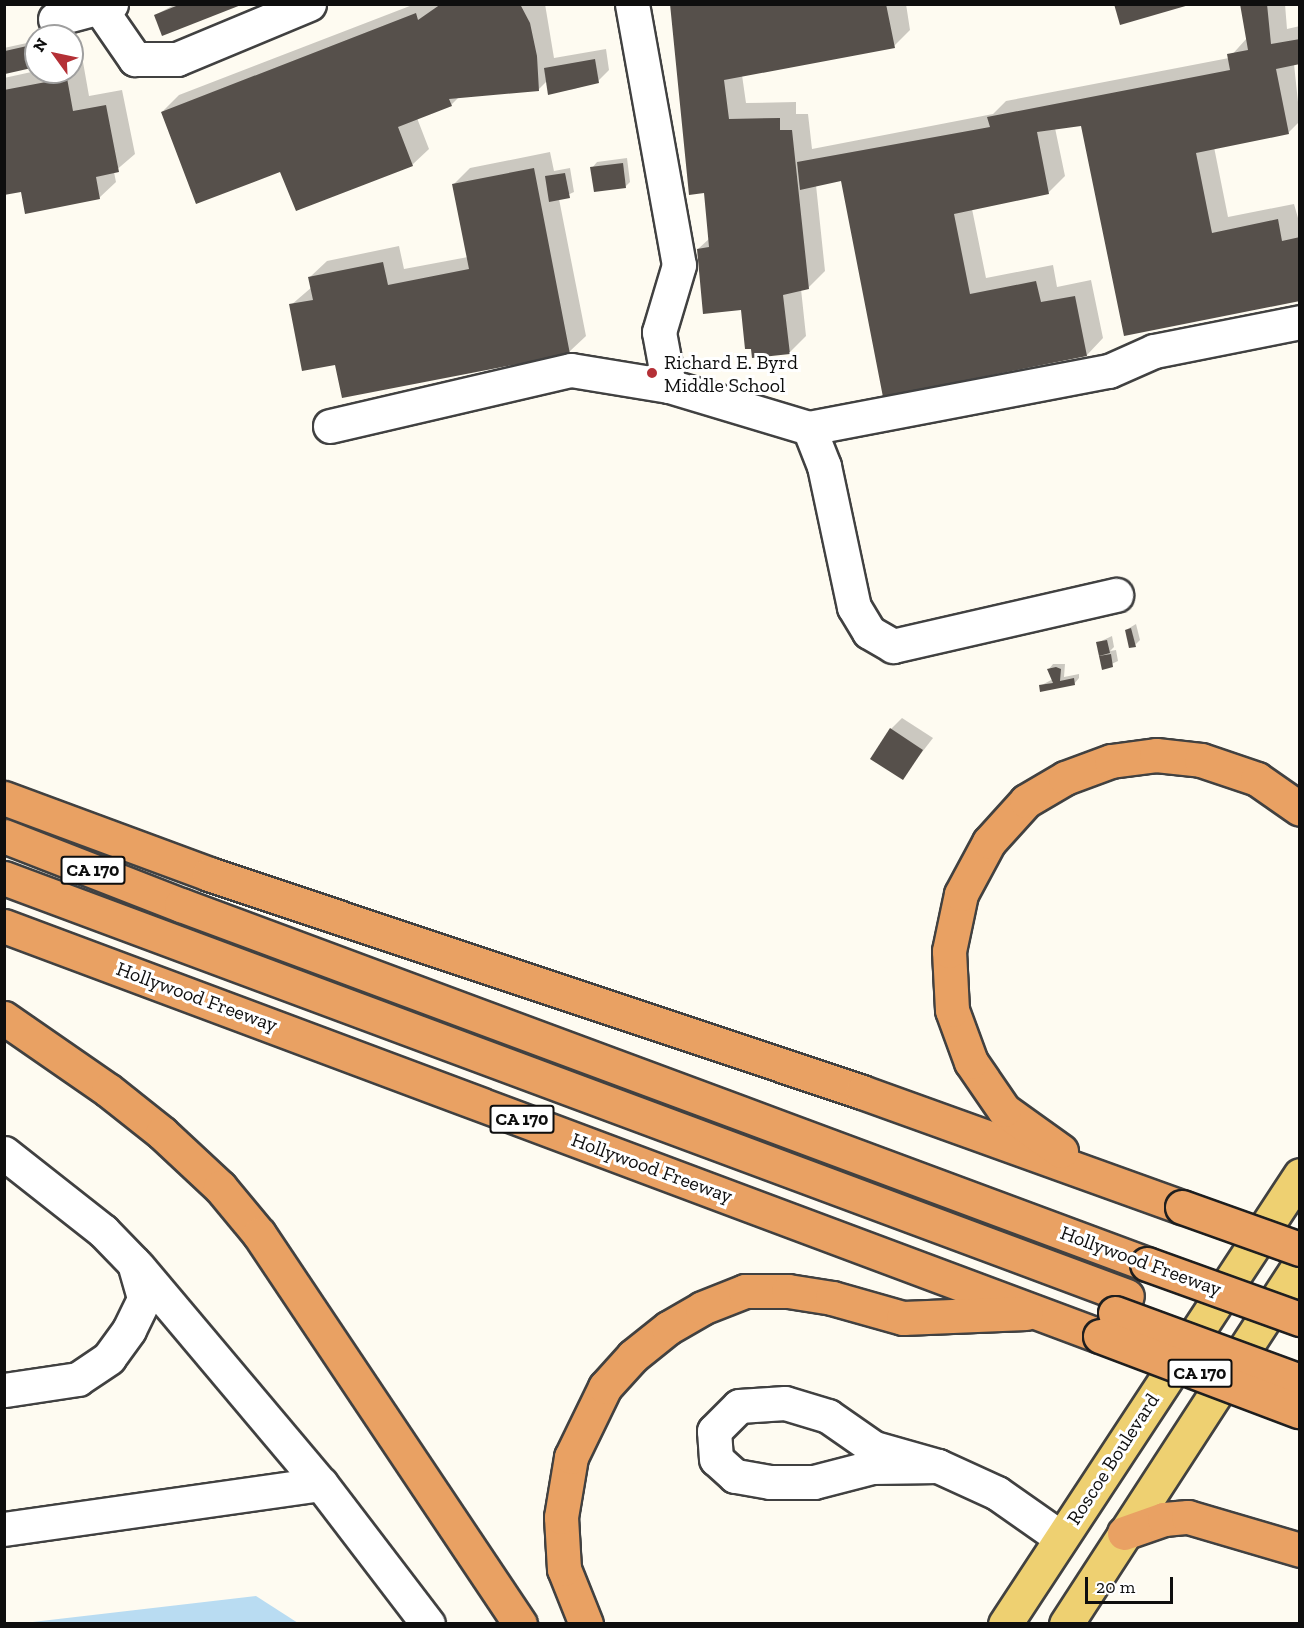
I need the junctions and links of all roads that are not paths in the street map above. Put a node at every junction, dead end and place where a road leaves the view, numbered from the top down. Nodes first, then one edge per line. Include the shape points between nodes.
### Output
1 (309, 4) edge
2 (632, 4) edge
3 (102, 6) edge
4 (55, 18) dead end
5 (1299, 322) edge
6 (669, 386) junction
7 (330, 426) dead end
8 (808, 428) junction
9 (1116, 595) dead end
10 (4, 798) edge
11 (1299, 809) edge
12 (4, 836) edge
13 (4, 878) edge
14 (4, 900) edge
15 (4, 926) edge
16 (4, 1018) edge
17 (4, 1154) edge
18 (1299, 1175) edge
19 (1182, 1207) junction
20 (1299, 1250) edge
21 (134, 1263) junction
22 (1299, 1263) edge
23 (1040, 1313) junction
24 (1114, 1315) junction
25 (1299, 1319) edge
26 (1299, 1360) edge
27 (1299, 1381) edge
28 (4, 1390) edge
29 (1299, 1411) edge
30 (938, 1466) junction
31 (321, 1484) junction
32 (4, 1529) edge
33 (1124, 1533) junction
34 (1061, 1539) junction
35 (1299, 1550) edge
36 (428, 1623) edge
37 (520, 1623) edge
38 (586, 1623) edge
39 (1005, 1623) edge
40 (1066, 1623) edge

1 - 3 lane via 177,59 135,59
2 - 6 lane via 679,265 659,332
3 - 4 lane
5 - 8 lane via 1154,351 1109,371
6 - 7 lane via 571,370
6 - 8 lane
8 - 9 lane via 825,466 854,607 869,632 893,646
10 - 19 highway via 209,874 862,1092
11 - 19 highway via 1257,779 1201,760 1156,755 1111,761 1065,778 1026,801 989,842 961,894 949,951 952,1010 971,1062 1004,1110 1048,1145
12 - 25 highway, Hollywood Freeway / CA 170, bridge
13 - 24 highway
14 - 24 highway
15 - 23 highway, Hollywood Freeway / CA 170
16 - 37 highway via 162,1133 246,1218 303,1295
17 - 21 lane via 103,1231
18 - 34 main road, Roscoe Boulevard
19 - 20 highway, bridge
21 - 28 lane via 144,1299 109,1358 78,1379
21 - 31 lane
22 - 33 main road
23 - 24 highway, Hollywood Freeway / CA 170
23 - 38 highway via 903,1318 832,1298 788,1291 746,1291 702,1308 668,1328 633,1356 605,1387 571,1457 561,1517 564,1569
24 - 26 highway
24 - 27 highway, bridge
24 - 29 highway, Hollywood Freeway / CA 170, bridge
30 - 30 lane via 874,1448 828,1416 785,1403 739,1407 714,1431 716,1459 735,1476 770,1482 814,1482 872,1467
30 - 34 lane via 998,1493
31 - 32 lane
31 - 36 lane
33 - 35 highway via 1164,1519 1188,1517
33 - 40 main road
34 - 39 main road, Roscoe Boulevard

